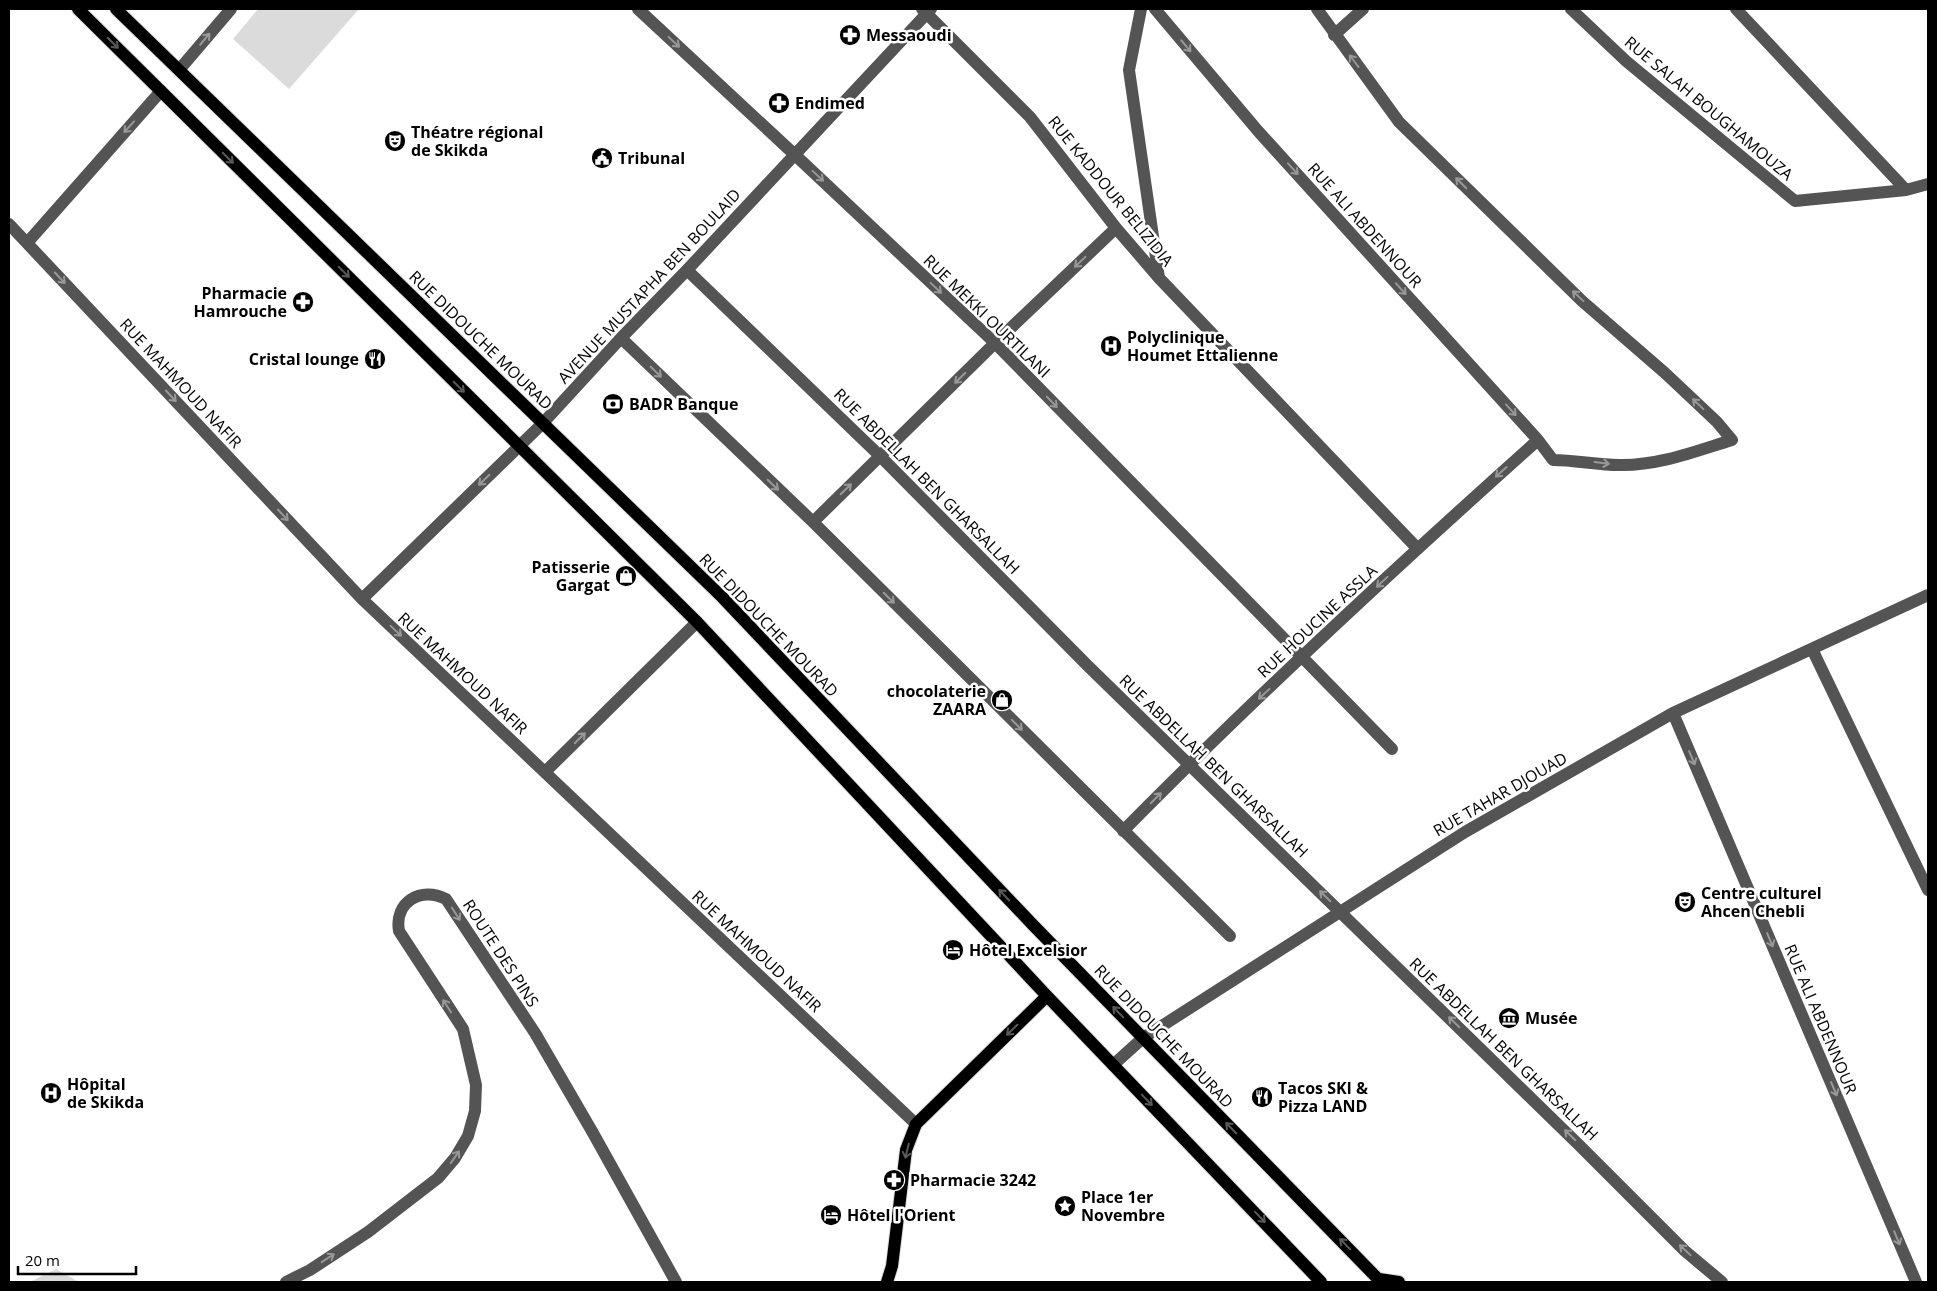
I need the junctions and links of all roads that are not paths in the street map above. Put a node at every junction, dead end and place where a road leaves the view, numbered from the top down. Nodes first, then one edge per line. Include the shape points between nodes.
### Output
1 (78, 9) edge
2 (116, 9) edge
3 (231, 9) edge
4 (638, 9) edge
5 (1141, 9) edge
6 (1155, 9) edge
7 (1317, 9) edge
8 (1363, 9) edge
9 (1571, 9) edge
10 (1736, 9) edge
11 (926, 10) edge
12 (1334, 35) junction
13 (179, 70) junction
14 (161, 91) junction
15 (794, 154) junction
16 (1928, 184) edge
17 (1906, 190) junction
18 (9, 224) edge
19 (1116, 228) junction
20 (26, 243) junction
21 (687, 270) junction
22 (1159, 278) junction
23 (620, 338) junction
24 (994, 343) junction
25 (543, 424) junction
26 (1538, 440) junction
27 (519, 446) junction
28 (880, 456) junction
29 (812, 522) junction
30 (1418, 548) junction
31 (1928, 595) edge
32 (362, 599) junction
33 (697, 622) junction
34 (1812, 649) junction
35 (1301, 658) junction
36 (1672, 713) junction
37 (1392, 749) dead end
38 (1189, 764) junction
39 (545, 772) junction
40 (1123, 831) junction
41 (1928, 890) edge
42 (1340, 911) junction
43 (1230, 936) dead end
44 (1047, 996) junction
45 (1143, 1038) junction
46 (1113, 1065) junction
47 (916, 1124) junction
48 (1380, 1281) edge
49 (286, 1282) edge
50 (676, 1282) edge
51 (887, 1282) edge
52 (1322, 1282) edge
53 (1399, 1282) edge
54 (1722, 1282) edge
55 (1916, 1282) edge

1 -> 14 main road
2 - 13 main road, RUE DIDOUCHE MOURAD
13 -> 3 street
4 -> 15 street, RUE MEKKI OURTILANI
5 - 22 street via 1129,70
6 -> 26 street, RUE ALI ABDENNOUR via 1258,131
7 - 12 street
8 - 12 street
9 - 17 street, RUE SALAH BOUGHAMOUZA via 1626,61 1795,201
10 - 17 street
11 - 15 street, AVENUE MUSTAPHA BEN BOULAID
11 - 19 street, RUE KADDOUR BELIZIDIA via 1030,117
26 -> 12 street, RUE ALI ABDENNOUR via 1553,460 1620,466 1666,460 1732,440 1665,373 1569,288 1400,122
13 - 25 main road, RUE DIDOUCHE MOURAD
14 -> 20 street
14 -> 27 main road
15 - 21 street, AVENUE MUSTAPHA BEN BOULAID
15 -> 24 street, RUE MEKKI OURTILANI
16 - 17 street, RUE SALAH BOUGHAMOUZA
18 - 20 street, RUE MAHMOUD NAFIR
19 - 22 street, RUE KADDOUR BELIZIDIA
19 -> 24 street
20 -> 32 street, RUE MAHMOUD NAFIR
21 - 23 street, AVENUE MUSTAPHA BEN BOULAID
21 - 28 street, RUE ABDELLAH BEN GHARSALLAH
22 - 30 street, RUE KADDOUR BELIZIDIA
23 - 25 street, AVENUE MUSTAPHA BEN BOULAID
23 -> 29 street
24 -> 28 street
24 -> 35 street, RUE MEKKI OURTILANI
25 - 27 street, AVENUE MUSTAPHA BEN BOULAID
45 -> 25 main road, RUE DIDOUCHE MOURAD via 722,597
26 -> 30 street, RUE HOUCINE ASSLA
27 -> 32 street, AVENUE MUSTAPHA BEN BOULAID
27 - 33 main road
29 -> 28 street
28 - 38 street, RUE ABDELLAH BEN GHARSALLAH
29 -> 40 street
30 -> 35 street, RUE HOUCINE ASSLA
31 - 34 street, RUE TAHAR DJOUAD
32 -> 39 street, RUE MAHMOUD NAFIR
39 -> 33 street
33 - 44 main road
34 - 36 street, RUE TAHAR DJOUAD
34 - 41 street
35 - 37 street, RUE MEKKI OURTILANI
35 -> 38 street, RUE HOUCINE ASSLA
36 - 42 street, RUE TAHAR DJOUAD via 1465,832
36 -> 55 street, RUE ALI ABDENNOUR
40 -> 38 street, RUE HOUCINE ASSLA
42 -> 38 street, RUE ABDELLAH BEN GHARSALLAH
39 - 47 street, RUE MAHMOUD NAFIR
40 - 43 street
42 - 45 street, RUE TAHAR DJOUAD
54 -> 42 street, RUE ABDELLAH BEN GHARSALLAH via 1686,1251
44 - 46 main road
44 -> 47 main road
45 - 46 street, RUE TAHAR DJOUAD
48 -> 45 main road, RUE DIDOUCHE MOURAD
46 -> 52 main road
47 -> 51 main road via 906,1150 892,1266
48 - 53 main road
49 -> 50 street, ROUTE DES PINS via 368,1232 438,1178 468,1136 475,1111 476,1085 462,1029 399,932 398,918 404,906 414,897 427,894 446,899 535,1033

